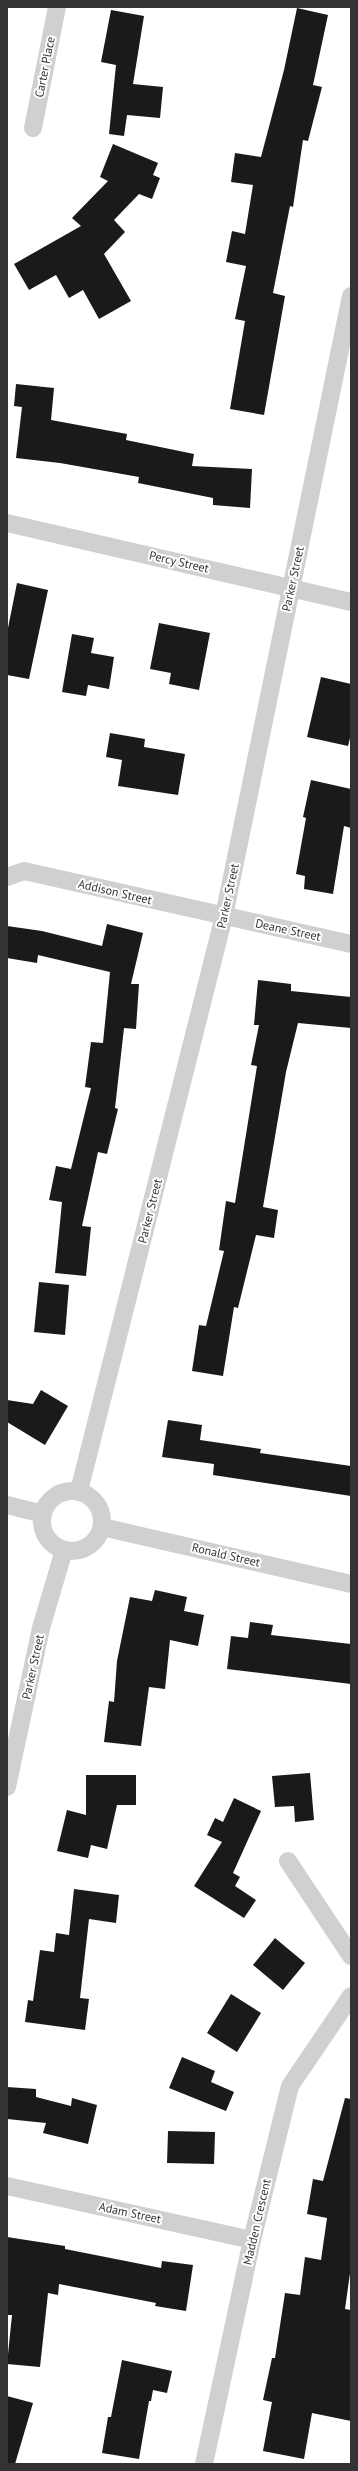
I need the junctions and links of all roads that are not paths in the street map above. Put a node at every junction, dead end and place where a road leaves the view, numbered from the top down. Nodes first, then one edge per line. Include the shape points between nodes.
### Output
1 (57, 7) edge
2 (33, 128) dead end
3 (351, 296) edge
4 (7, 523) edge
5 (291, 588) junction
6 (351, 602) edge
7 (7, 877) edge
8 (224, 916) junction
9 (351, 944) edge
10 (78, 1491) junction
11 (7, 1505) edge
12 (43, 1514) junction
13 (102, 1527) junction
14 (64, 1550) junction
15 (351, 1584) edge
16 (7, 1787) edge
17 (288, 1861) dead end
18 (351, 1956) edge
19 (351, 1996) edge
20 (7, 2186) edge
21 (252, 2240) junction
22 (204, 2464) edge

1 - 2 street, Carter Place
3 - 5 street, Parker Street
4 - 5 street, Percy Street
5 - 6 street, Percy Street
5 - 8 street, Parker Street
7 - 8 street, Addison Street via 24,871
8 - 9 street, Deane Street
8 - 10 street, Parker Street
10 - 12 street via 60,1493 52,1498
10 - 13 street via 97,1504
11 - 12 street
12 - 14 street via 44,1532 49,1540
13 - 14 street via 98,1536 88,1546 74,1551
13 - 15 street, Ronald Street
14 - 16 street, Parker Street via 41,1628
17 - 18 street
19 - 21 street, Madden Crescent via 290,2086
20 - 21 street, Adam Street
21 - 22 street, Madden Crescent

